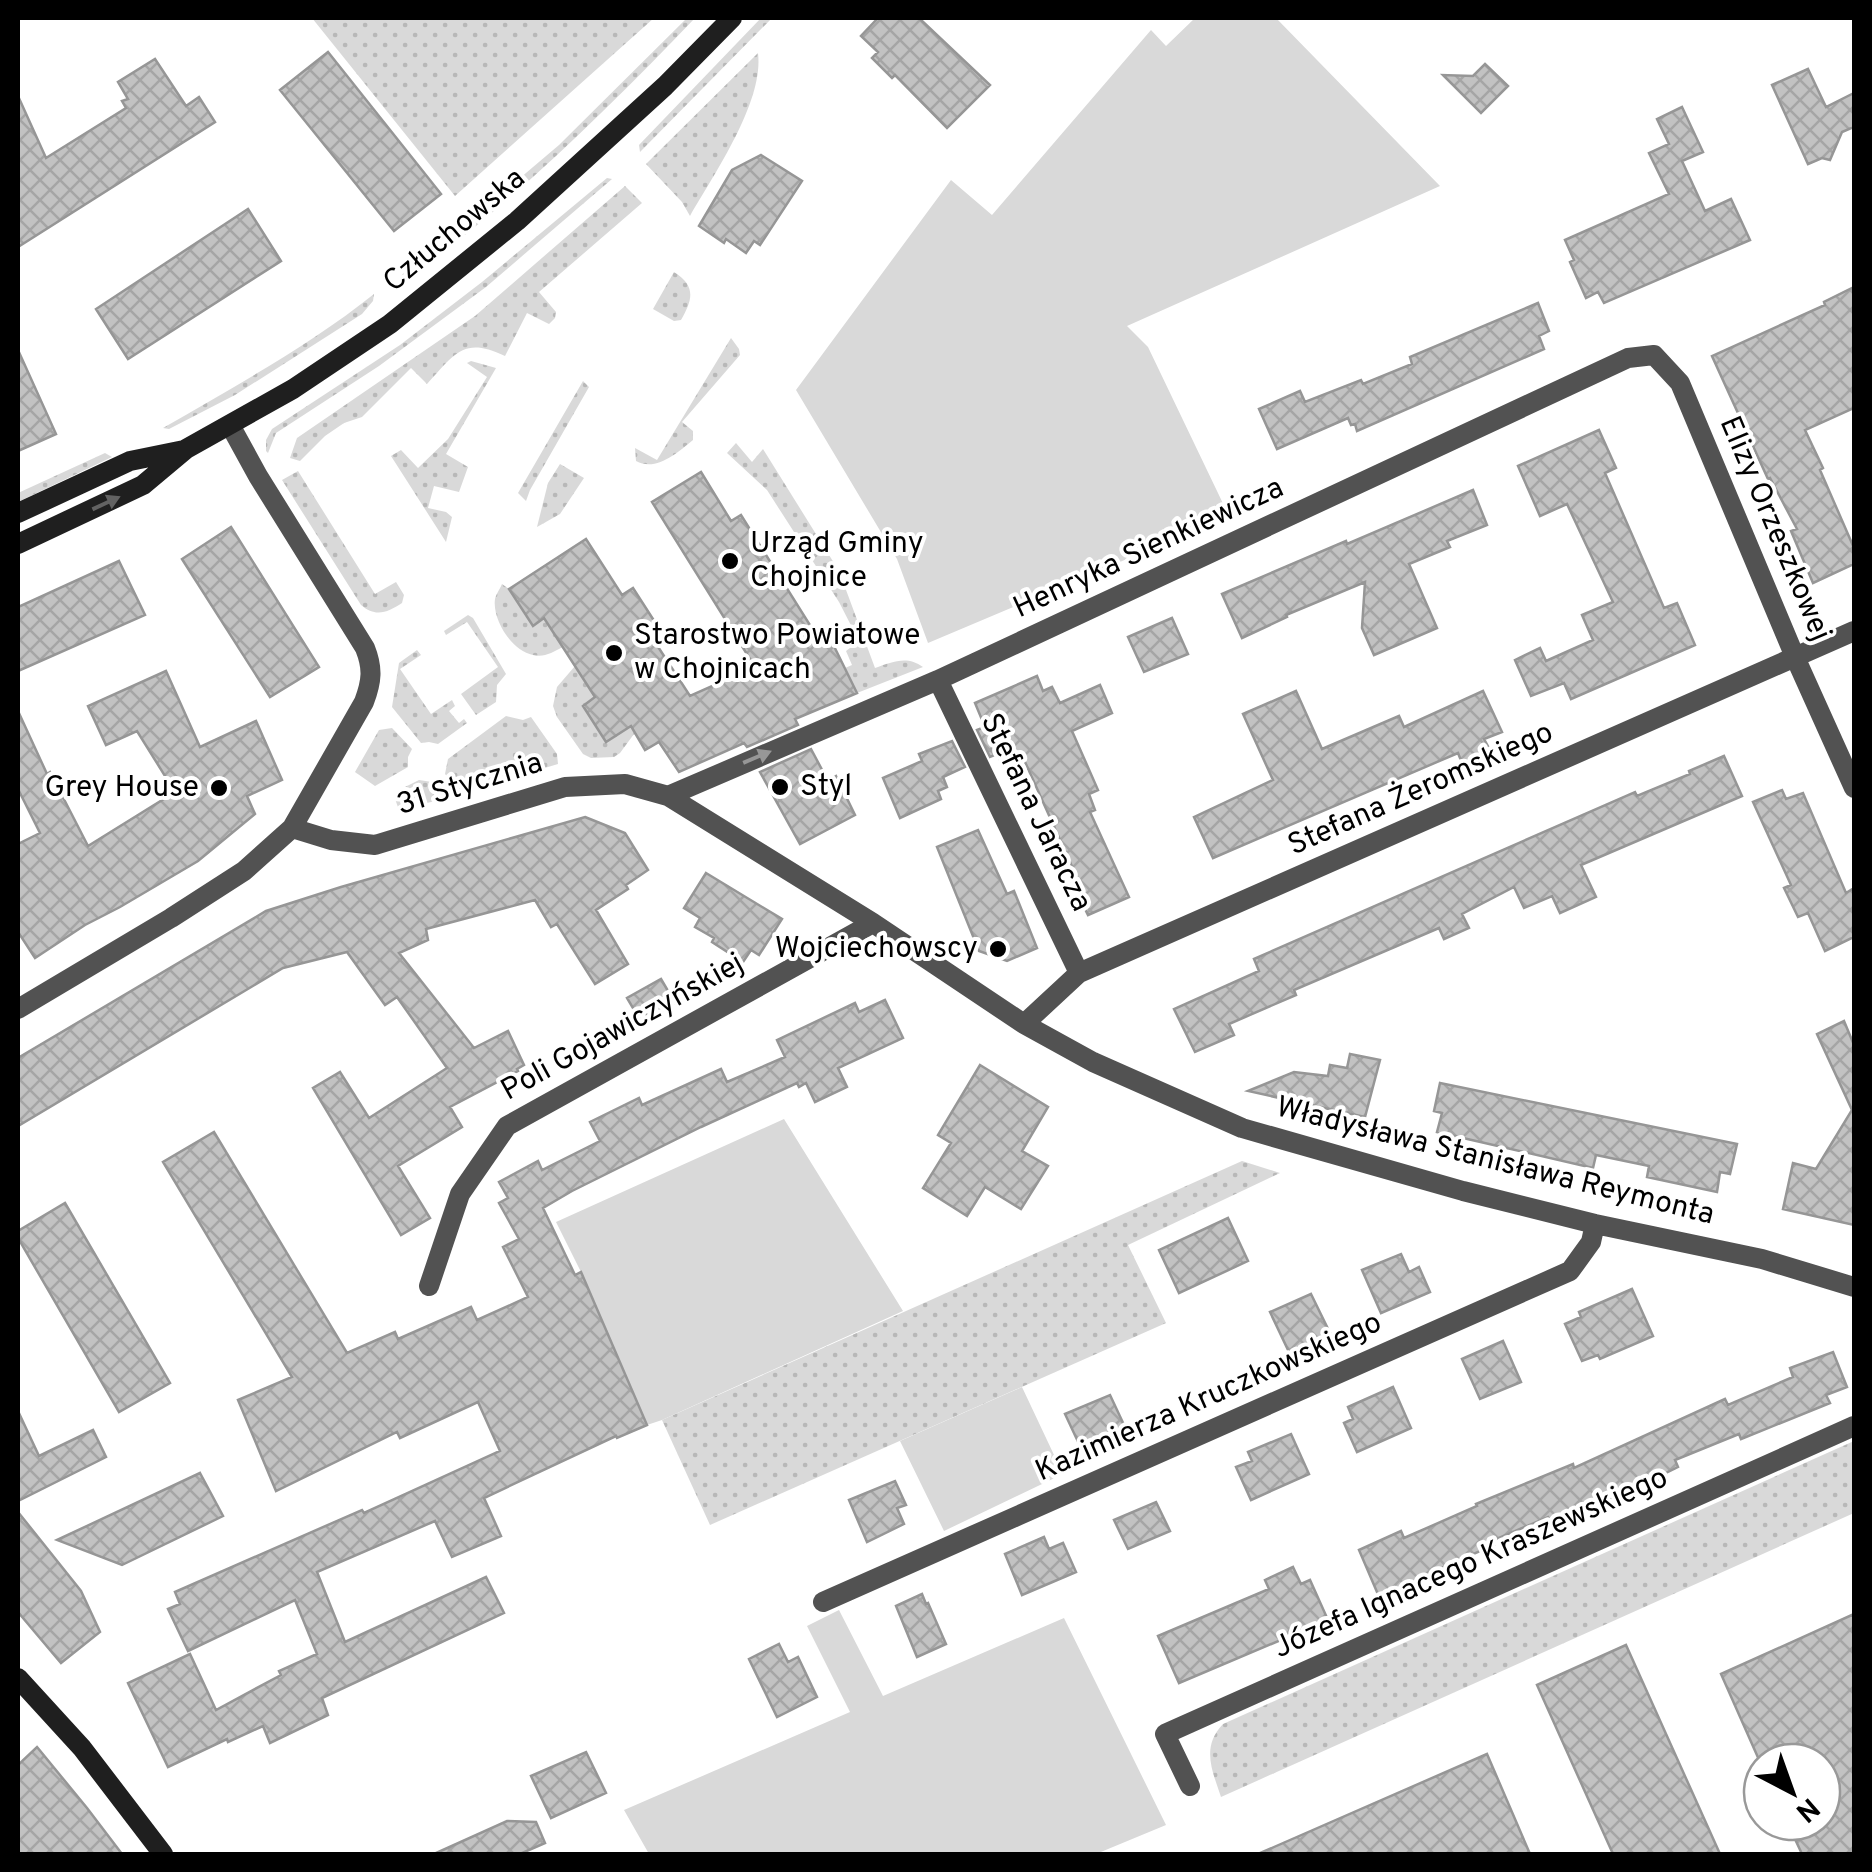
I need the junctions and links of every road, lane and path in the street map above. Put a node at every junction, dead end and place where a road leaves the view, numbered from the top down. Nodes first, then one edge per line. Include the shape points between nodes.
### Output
1 (732, 18) edge
2 (1654, 355) joint
3 (230, 425) junction
4 (186, 449) junction
5 (18, 513) edge
6 (18, 544) edge
7 (1854, 630) edge
8 (1796, 657) junction
9 (938, 680) junction
10 (1854, 788) edge
11 (668, 796) junction
12 (292, 828) junction
13 (872, 923) junction
14 (1079, 973) junction
15 (18, 1009) edge
16 (1024, 1024) junction
17 (1594, 1224) junction
18 (430, 1286) dead end
19 (1854, 1286) edge
20 (1854, 1426) edge
21 (823, 1602) dead end
22 (18, 1678) edge
23 (1190, 1786) dead end
24 (163, 1854) edge

1 - 3 main road, Człuchowska via 605,142 453,274 347,354
2 - 8 street, Elizy Orzeszkowej via 1680,383
2 - 9 street, Henryka Sienkiewicza via 1628,358
3 - 4 main road, Człuchowska
3 - 12 street via 371,664 364,702
4 - 5 main road, Człuchowska via 130,461
6 -> 4 main road, Człuchowska via 143,486
7 - 8 street, Stefana Żeromskiego
8 - 10 street, Elizy Orzeszkowej
8 - 14 street, Stefana Żeromskiego
11 -> 9 street, Henryka Sienkiewicza
9 - 14 street, Stefana Jaracza
11 - 12 street, 31 Stycznia via 625,784 565,788 375,845
11 - 13 street, Władysława Stanisława Reymonta
12 - 15 street via 244,871
13 - 16 street, Władysława Stanisława Reymonta
13 - 18 street, Poli Gojawiczyńskiej via 508,1126 460,1194
14 - 16 street, Stefana Żeromskiego
16 - 17 street, Władysława Stanisława Reymonta via 1092,1062 1242,1128
17 - 19 street, Władysława Stanisława Reymonta
17 - 21 street, Kazimierza Kruczkowskiego via 1591,1242 1570,1271
20 - 23 street, Józefa Ignacego Kraszewskiego via 1165,1734
22 - 24 main road

